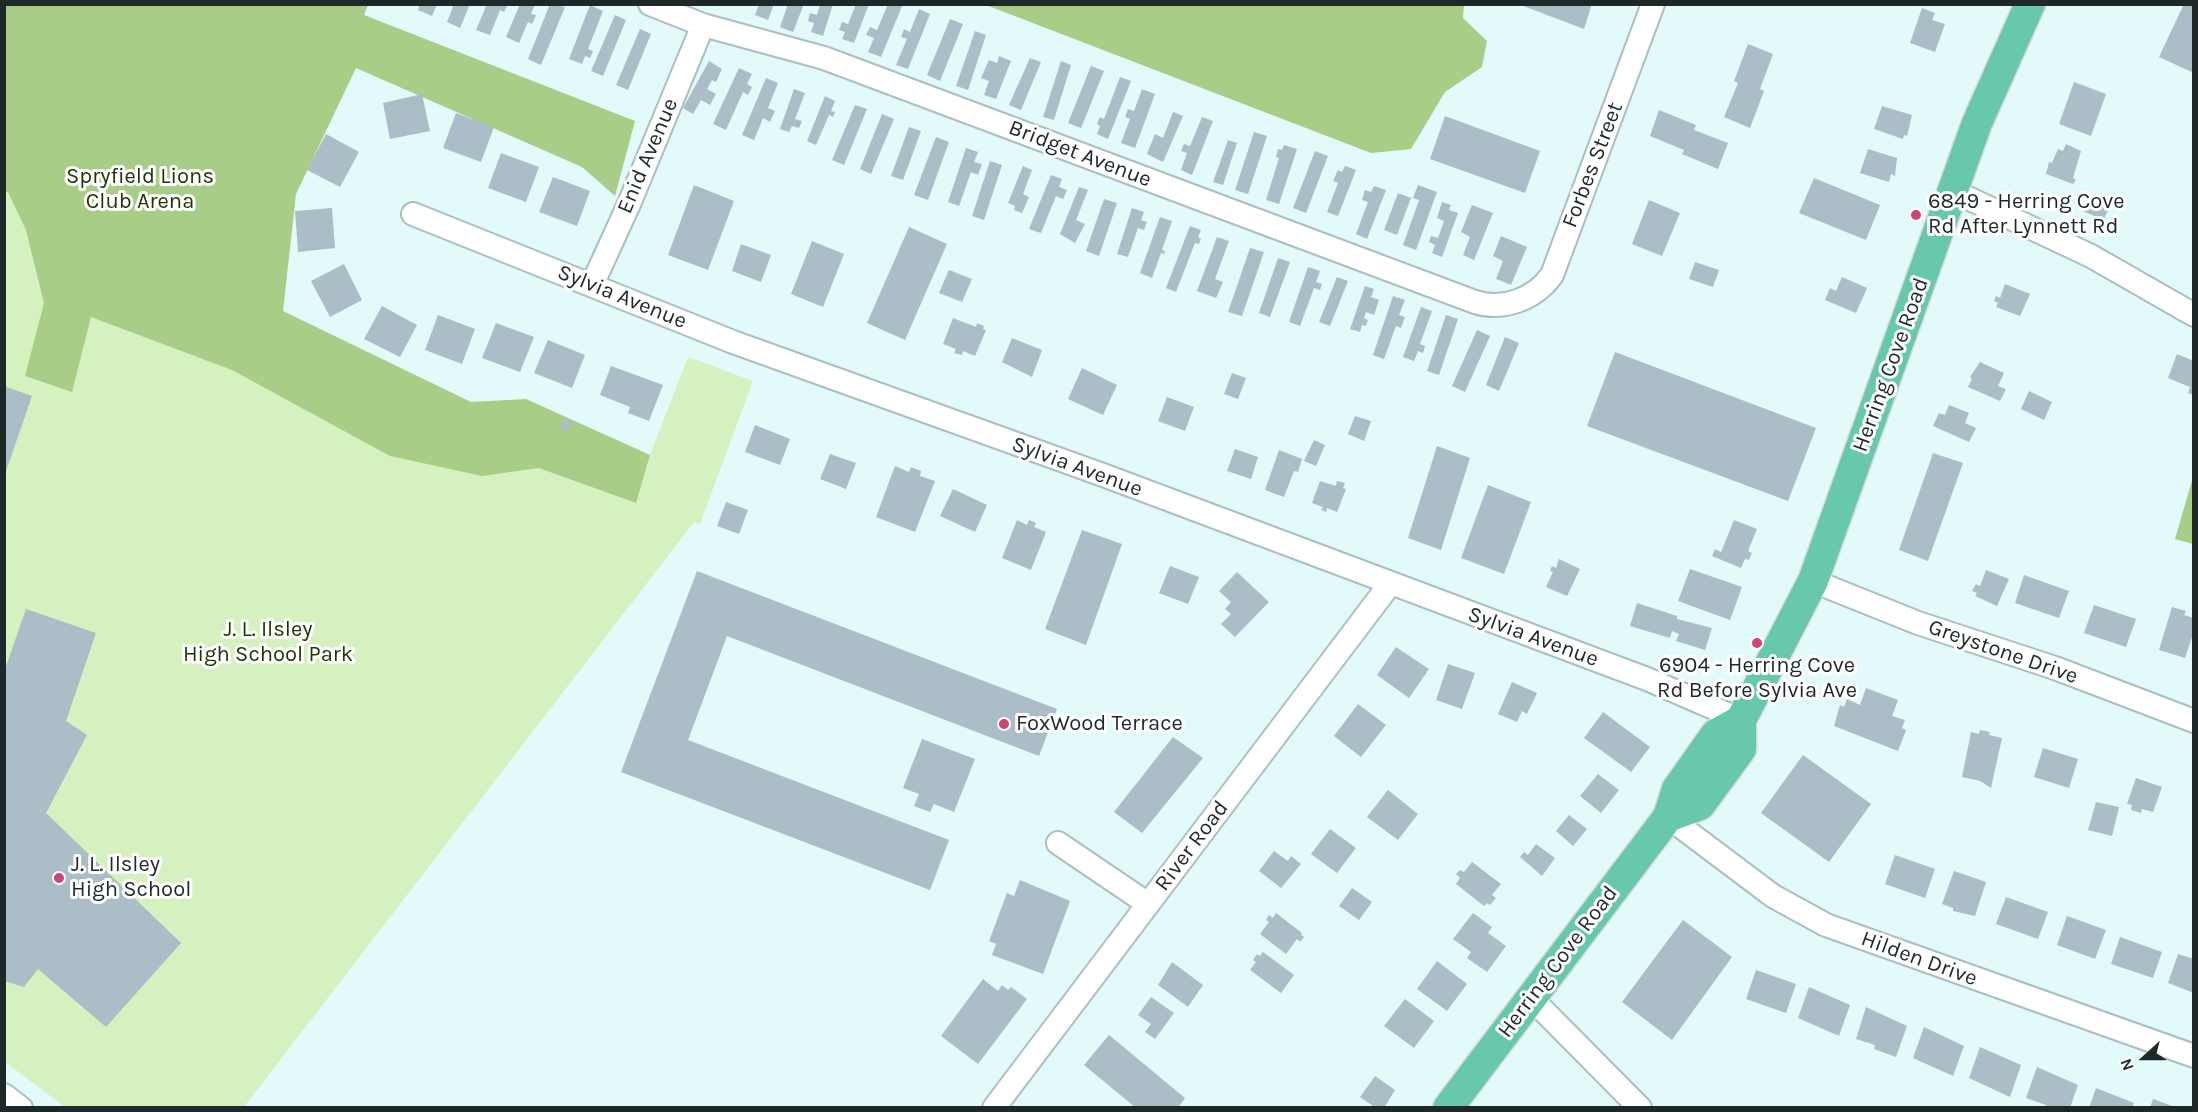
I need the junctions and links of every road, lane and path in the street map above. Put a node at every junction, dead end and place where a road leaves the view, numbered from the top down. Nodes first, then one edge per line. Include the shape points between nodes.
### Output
1 (650, 4) edge
2 (1653, 4) edge
3 (2030, 4) edge
4 (703, 25) junction
5 (1953, 191) junction
6 (413, 214) dead end
7 (592, 285) junction
8 (1507, 304) joint
9 (2193, 315) edge
10 (1813, 581) junction
11 (1390, 584) junction
12 (1741, 720) junction
13 (2193, 722) edge
14 (1668, 817) junction
15 (1058, 843) dead end
16 (1148, 904) junction
17 (1530, 997) junction
18 (2193, 1056) edge
19 (4, 1095) edge
20 (21, 1107) edge
21 (994, 1107) edge
22 (1448, 1107) edge
23 (1640, 1107) edge

1 - 4 street, Bridget Avenue
2 - 8 street, Forbes Street via 1552,275 1534,293
3 - 5 main road, Herring Cove Road via 1977,123
4 - 7 street, Enid Avenue
4 - 8 street, Bridget Avenue via 824,58 1475,302
5 - 9 street via 2091,256
5 - 10 main road, Herring Cove Road
6 - 7 street, Sylvia Avenue
7 - 11 street, Sylvia Avenue via 733,342 1103,475
10 - 12 main road, Herring Cove Road
10 - 13 street, Greystone Drive
11 - 12 street, Sylvia Avenue via 1647,679
11 - 16 street, River Road
12 - 14 main road, Herring Cove Road via 1741,749 1700,805
14 - 17 main road, Herring Cove Road
14 - 18 street, Hilden Drive via 1773,896 1826,925
15 - 16 street
16 - 21 street, River Road
17 - 22 main road, Herring Cove Road
17 - 23 street
19 - 20 street

